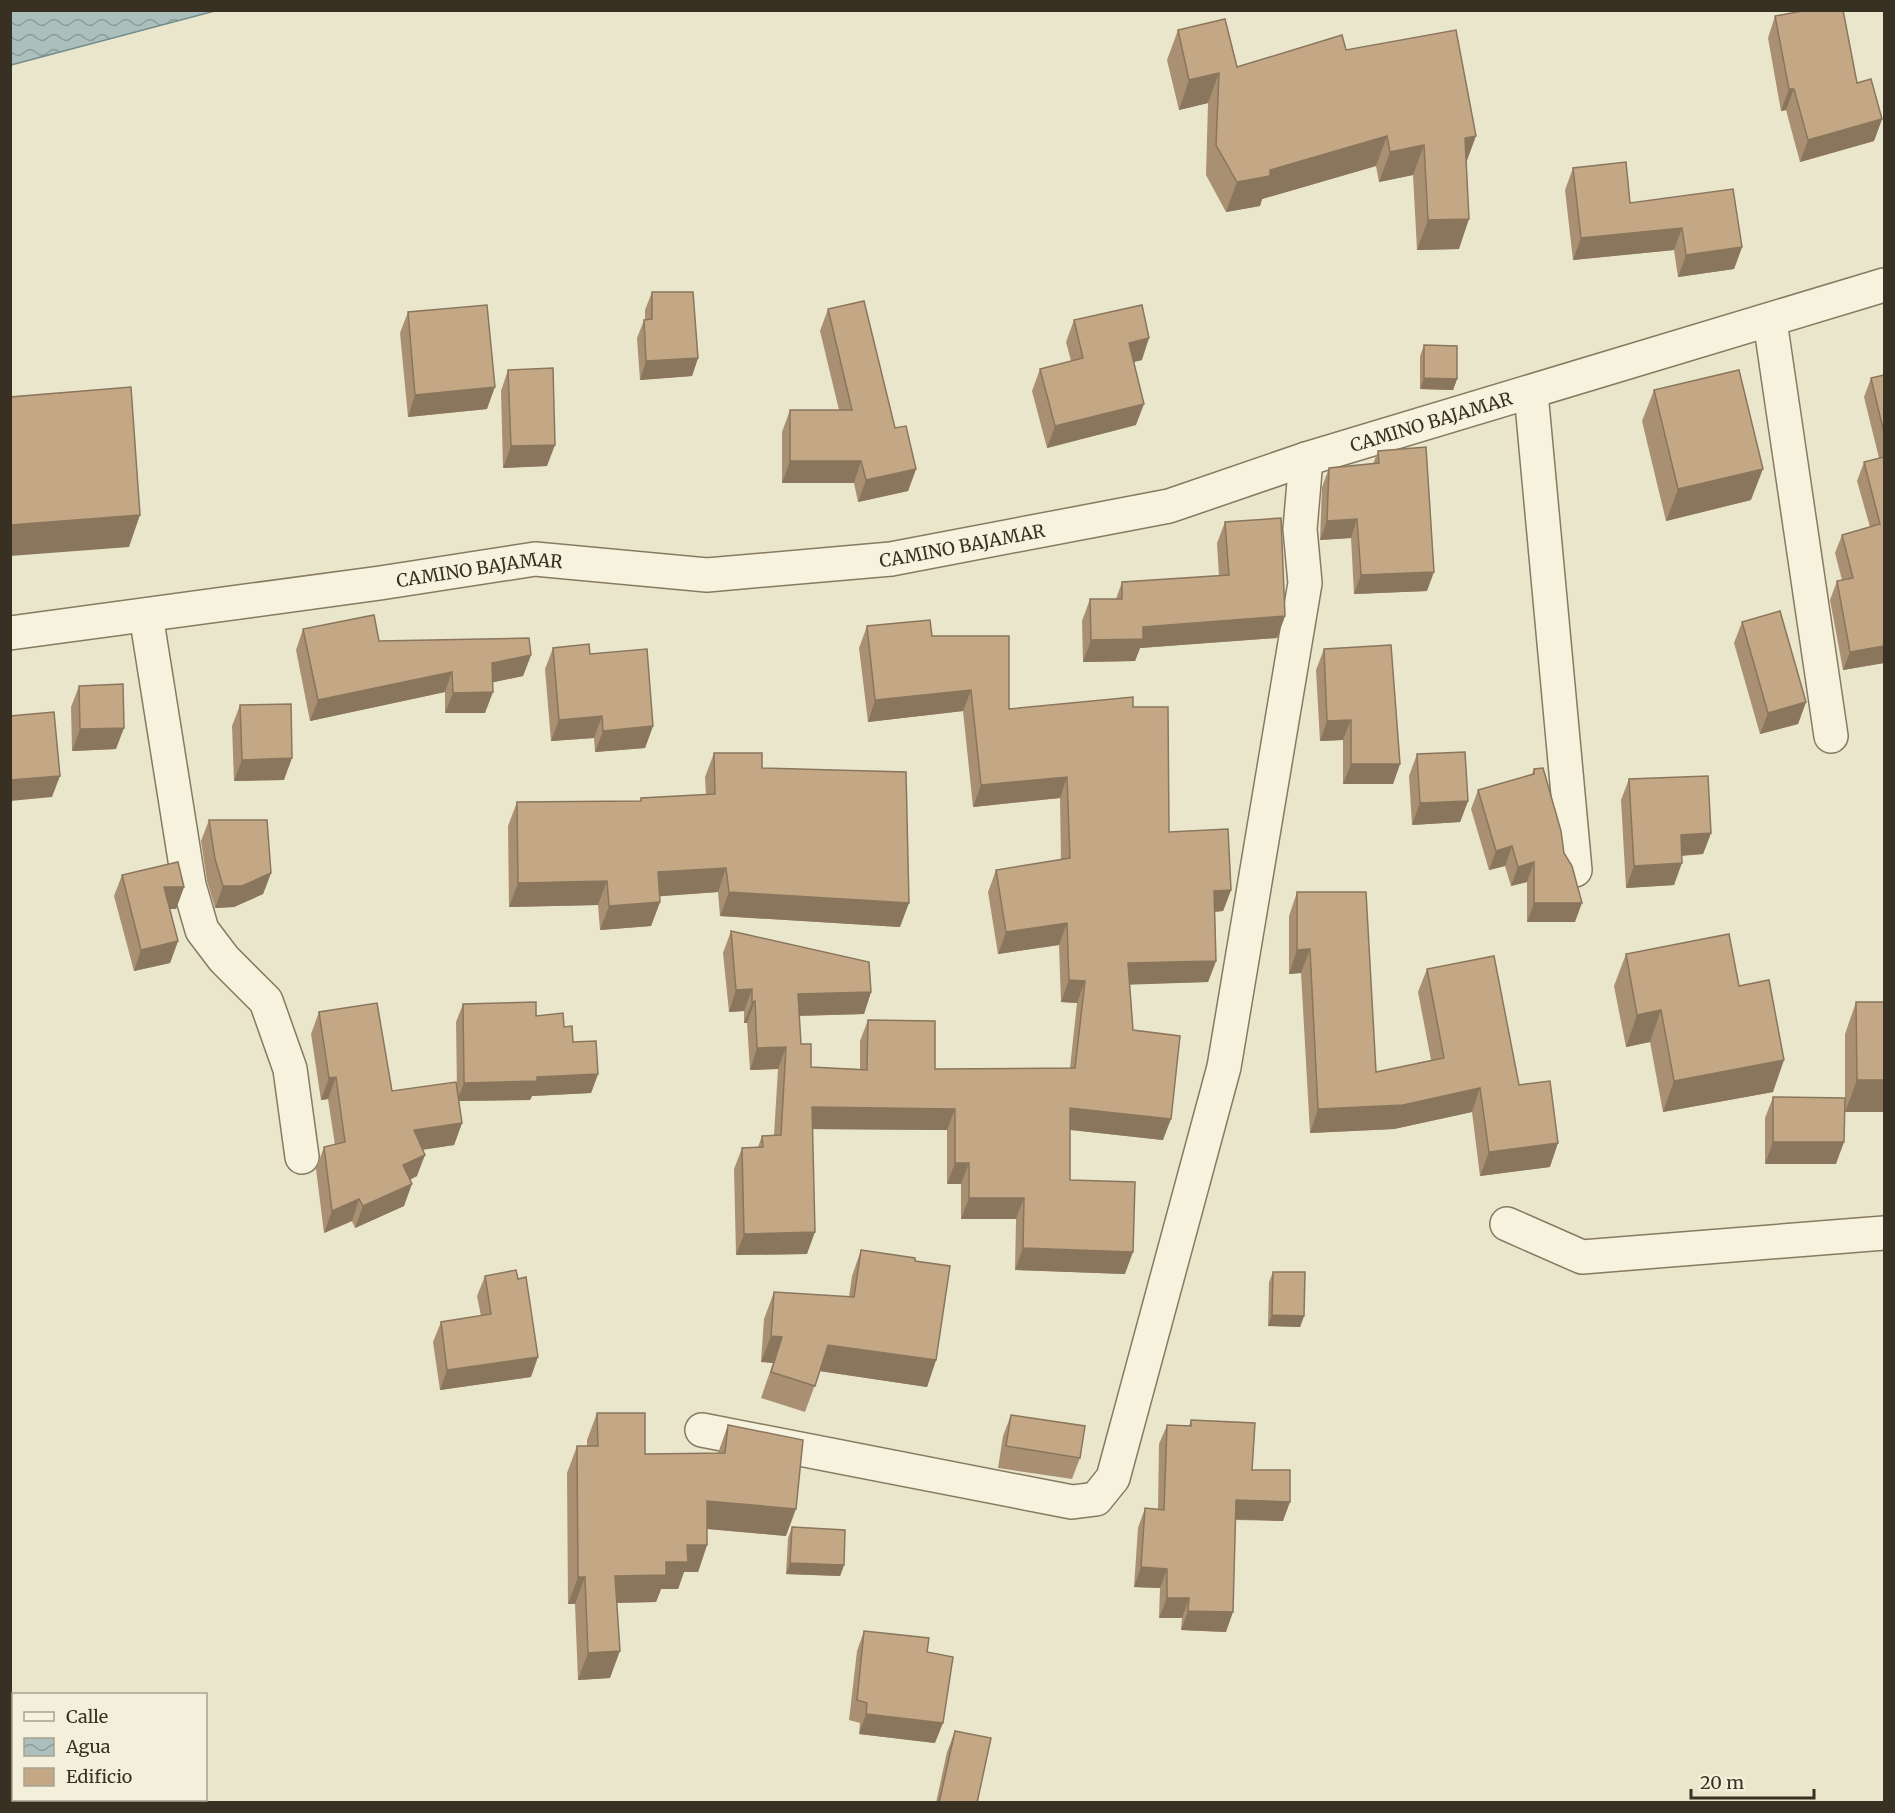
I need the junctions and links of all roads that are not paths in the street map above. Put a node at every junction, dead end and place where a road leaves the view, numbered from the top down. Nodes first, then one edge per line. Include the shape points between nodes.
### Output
1 (1884, 285) edge
2 (1770, 321) junction
3 (1531, 393) junction
4 (1306, 459) junction
5 (146, 615) junction
6 (10, 633) edge
7 (1831, 736) dead end
8 (1575, 870) edge
9 (302, 1156) dead end
10 (1507, 1224) dead end
11 (1884, 1233) edge
12 (702, 1430) dead end

1 - 2 street, CAMINO BAJAMAR
2 - 3 street, CAMINO BAJAMAR
2 - 7 street
3 - 4 street, CAMINO BAJAMAR
3 - 8 street
4 - 5 street, CAMINO BAJAMAR via 1169,506 891,559 707,575 535,559
4 - 12 street via 1300,529 1305,583 1224,1067 1113,1478 1095,1499 1072,1502
5 - 6 street, CAMINO BAJAMAR
5 - 9 street via 189,885 202,930 224,959 266,1001 290,1069
10 - 11 street via 1582,1257

